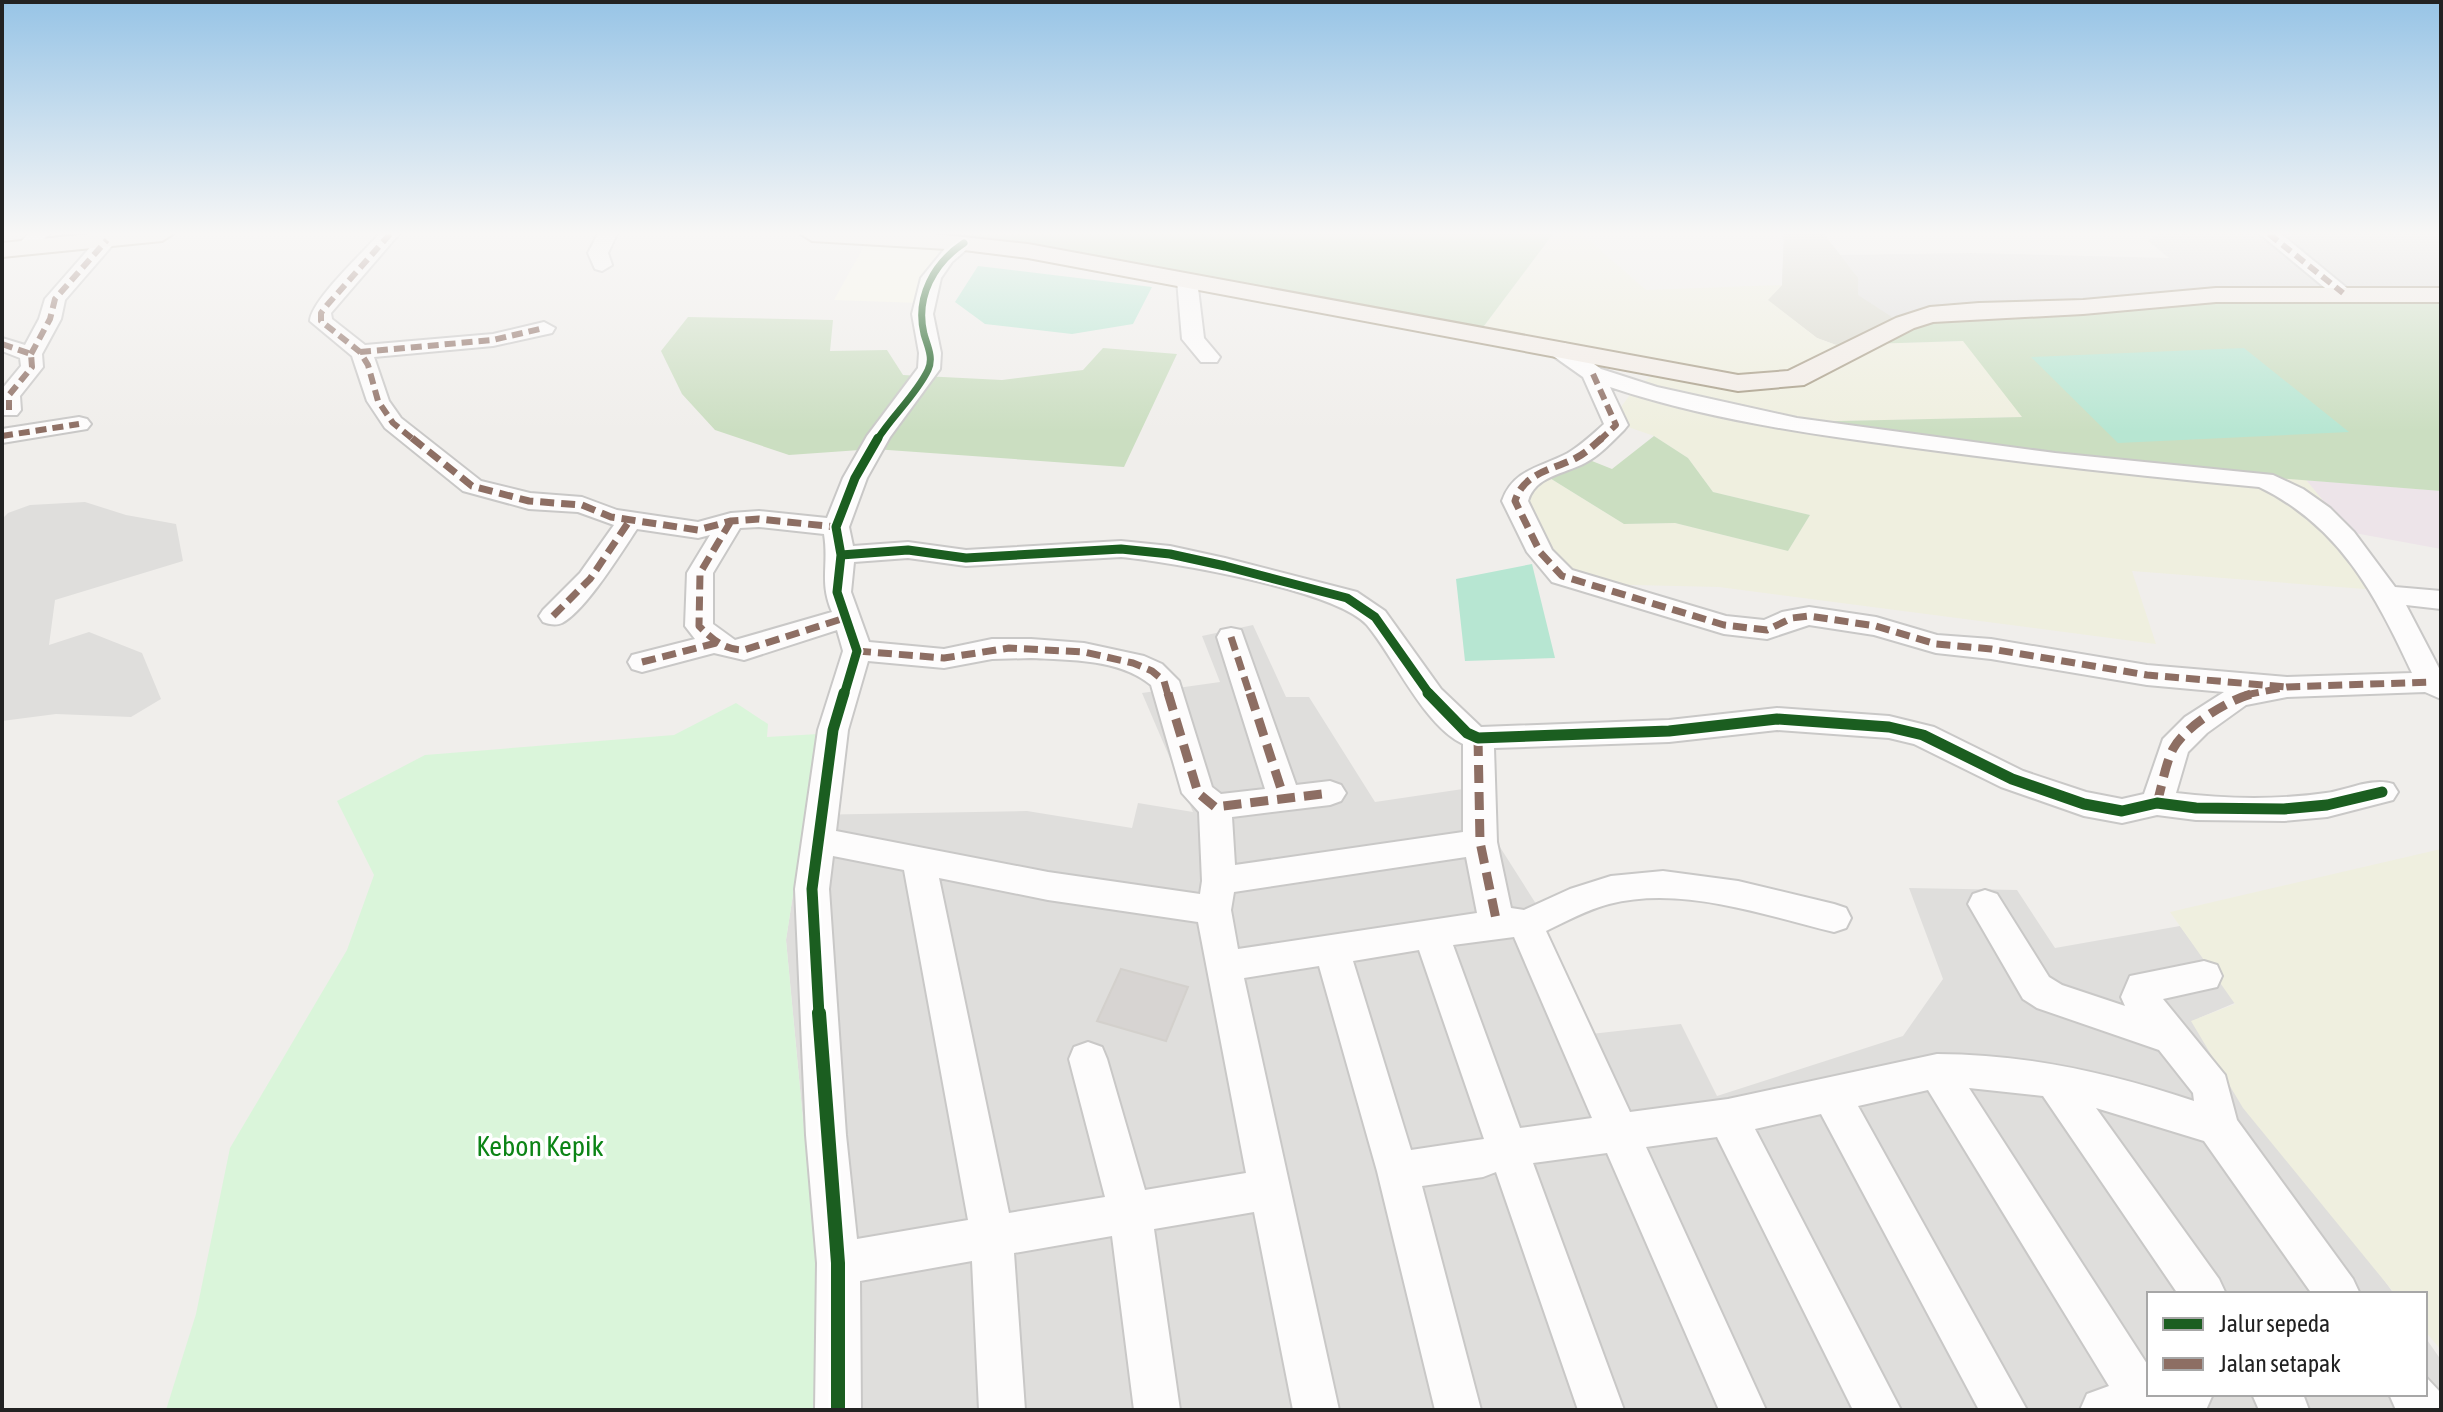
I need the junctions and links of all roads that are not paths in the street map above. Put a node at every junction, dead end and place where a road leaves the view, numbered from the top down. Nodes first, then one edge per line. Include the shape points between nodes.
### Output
1 (55, 300) edge
2 (332, 300) edge
3 (923, 300) edge
4 (1189, 300) edge
5 (1295, 300) edge
6 (2162, 300) edge
7 (544, 328) dead end
8 (2, 344) edge
9 (1557, 348) junction
10 (360, 352) junction
11 (31, 354) junction
12 (1209, 357) dead end
13 (1593, 374) junction
14 (4, 415) edge
15 (79, 424) dead end
16 (2, 436) edge
17 (630, 520) junction
18 (731, 521) junction
19 (838, 541) junction
20 (2389, 595) junction
21 (2441, 600) edge
22 (553, 616) dead end
23 (848, 617) junction
24 (1231, 637) dead end
25 (716, 643) junction
26 (857, 651) junction
27 (642, 662) dead end
28 (2436, 686) edge
29 (2287, 687) junction
30 (1478, 738) junction
31 (2382, 792) dead end
32 (1330, 793) dead end
33 (1284, 798) junction
34 (2157, 803) junction
35 (1215, 807) junction
36 (820, 841) junction
37 (1480, 842) junction
38 (918, 858) junction
39 (1217, 895) junction
40 (1985, 904) dead end
41 (1834, 918) dead end
42 (1512, 924) junction
43 (1431, 934) junction
44 (1332, 950) junction
45 (1223, 966) junction
46 (2204, 976) dead end
47 (2172, 1038) junction
48 (1088, 1059) dead end
49 (1937, 1071) junction
50 (2056, 1083) junction
51 (1831, 1095) junction
52 (1728, 1117) junction
53 (2218, 1127) junction
54 (1621, 1133) junction
55 (1509, 1148) junction
56 (1397, 1171) junction
57 (1270, 1189) junction
58 (1130, 1211) junction
59 (992, 1235) junction
60 (838, 1263) junction
61 (2203, 1292) edge
62 (2337, 1292) edge
63 (2182, 1396) edge
64 (2133, 1408) edge
65 (838, 1410) edge
66 (1002, 1410) edge
67 (1157, 1410) edge
68 (1316, 1410) edge
69 (1458, 1410) edge
70 (1601, 1410) edge
71 (1743, 1410) edge
72 (1878, 1410) edge
73 (2004, 1410) edge

1 - 11 street
2 - 10 street via 321,321
3 - 19 street via 923,328 932,358 929,369 855,478
4 - 12 street via 1193,339
5 - 9 main road
6 - 9 main road via 1930,315 1776,383 1712,379
7 - 10 street via 493,340
8 - 11 street
9 - 13 street
10 - 17 street via 378,401 393,423 472,486 529,501 582,505
11 - 14 street via 32,367 9,395
13 - 20 street via 1651,393 1827,430 2264,480 2308,502
13 - 29 street via 1616,425 1576,458 1533,477 1515,501 1537,547 1562,576 1751,630 1809,616 1876,626 1936,644 2147,675
15 - 16 street
17 - 18 street via 698,530
17 - 22 street via 590,579
18 - 19 street via 759,519
18 - 25 street via 700,573 699,626
19 - 23 street via 837,592
19 - 30 street via 966,558 1121,549 1170,554 1347,598 1375,617 1430,696
20 - 21 street
20 - 28 street
23 - 25 street via 744,650
23 - 26 street
24 - 33 street
25 - 27 street
26 - 35 street via 957,658 991,649 1024,649 1102,654 1147,666 1164,681 1198,793
26 - 36 street via 833,730
28 - 29 street
29 - 34 street via 2237,697 2196,725 2174,747
30 - 34 street via 1669,731 1777,719 1889,727 1923,735 2012,779 2084,804 2122,811
30 - 37 street
31 - 34 street via 2284,809
32 - 33 street
33 - 35 street
35 - 39 street
36 - 38 street
36 - 60 street via 812,889
37 - 39 street
37 - 42 street
38 - 39 street via 1048,886
38 - 59 street
39 - 45 street
40 - 47 street via 2036,988
41 - 42 street via 1722,894 1639,885 1578,899
42 - 43 street
42 - 54 street
43 - 44 street
43 - 55 street
44 - 45 street
44 - 56 street
45 - 57 street
46 - 47 street via 2143,987 2139,997
47 - 53 street via 2211,1087
48 - 58 street
49 - 50 street via 1968,1070
49 - 51 street
49 - 64 street
50 - 53 street
50 - 61 street
51 - 52 street
51 - 73 street
52 - 54 street
52 - 72 street
53 - 62 street
54 - 55 street
54 - 71 street
55 - 56 street via 1483,1158
55 - 70 street
56 - 69 street
57 - 58 street
57 - 68 street
58 - 59 street
58 - 67 street
59 - 60 street
59 - 66 street
60 - 65 street
63 - 64 street

